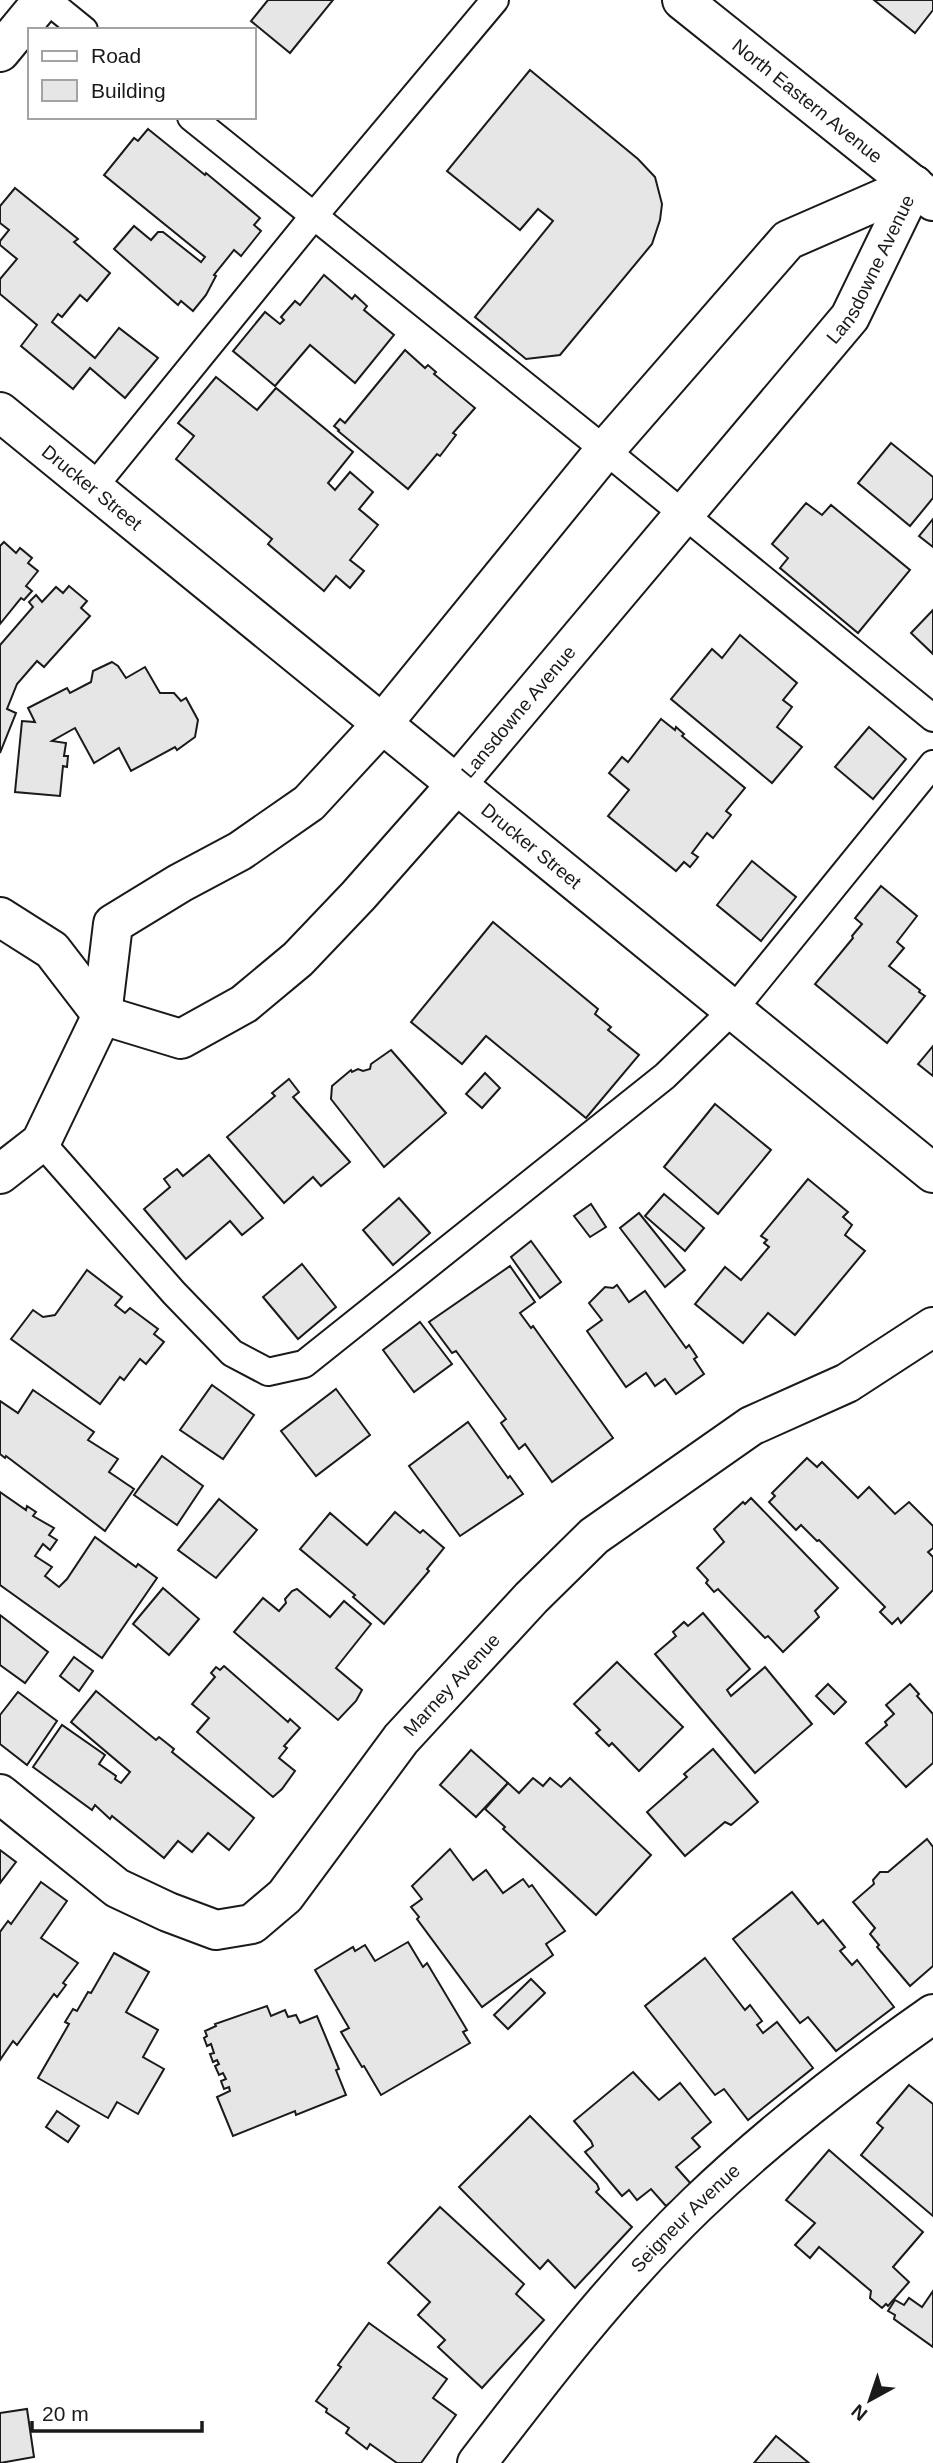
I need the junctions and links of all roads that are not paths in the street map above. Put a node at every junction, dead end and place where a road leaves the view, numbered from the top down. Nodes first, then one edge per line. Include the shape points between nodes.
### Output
1 (45, 0) edge
2 (495, 0) edge
3 (682, 0) edge
4 (81, 28) edge
5 (0, 52) edge
6 (193, 119) edge
7 (923, 193) edge
8 (313, 217) junction
9 (0, 412) edge
10 (606, 450) junction
11 (92, 489) junction
12 (682, 514) junction
13 (933, 718) edge
14 (382, 724) junction
15 (933, 764) edge
16 (456, 785) junction
17 (0, 917) edge
18 (734, 1009) junction
19 (102, 1015) junction
20 (41, 1142) junction
21 (933, 1173) edge
22 (0, 1174) edge
23 (933, 1326) edge
24 (0, 1794) edge
25 (933, 2014) edge
26 (477, 2463) edge

1 - 4 lane
1 - 5 street
2 - 8 lane
3 - 7 street, North Eastern Avenue
6 - 8 lane
7 - 10 street, Lansdowne Avenue via 788,240
7 - 12 street, Lansdowne Avenue via 850,317
8 - 10 lane
8 - 11 lane
9 - 11 street, Drucker Street
10 - 12 lane
10 - 14 street, Lansdowne Avenue
11 - 14 street, Drucker Street
12 - 13 lane
12 - 16 street, Lansdowne Avenue
14 - 16 street, Drucker Street
14 - 19 street, Lansdowne Avenue via 309,803 240,851 113,923
15 - 18 lane
16 - 18 street, Drucker Street
16 - 19 street, Lansdowne Avenue via 298,958 244,1004 181,1040
17 - 19 street via 52,950
18 - 20 lane via 665,1076 304,1364 268,1372 222,1343
18 - 21 street, Drucker Street
19 - 20 street
20 - 22 street
23 - 24 street, Marney Avenue via 847,1383 751,1426 594,1536 401,1739 285,1896 252,1924 215,1930 117,1888
25 - 26 street, Seigneur Avenue via 771,2136 696,2205 614,2292

